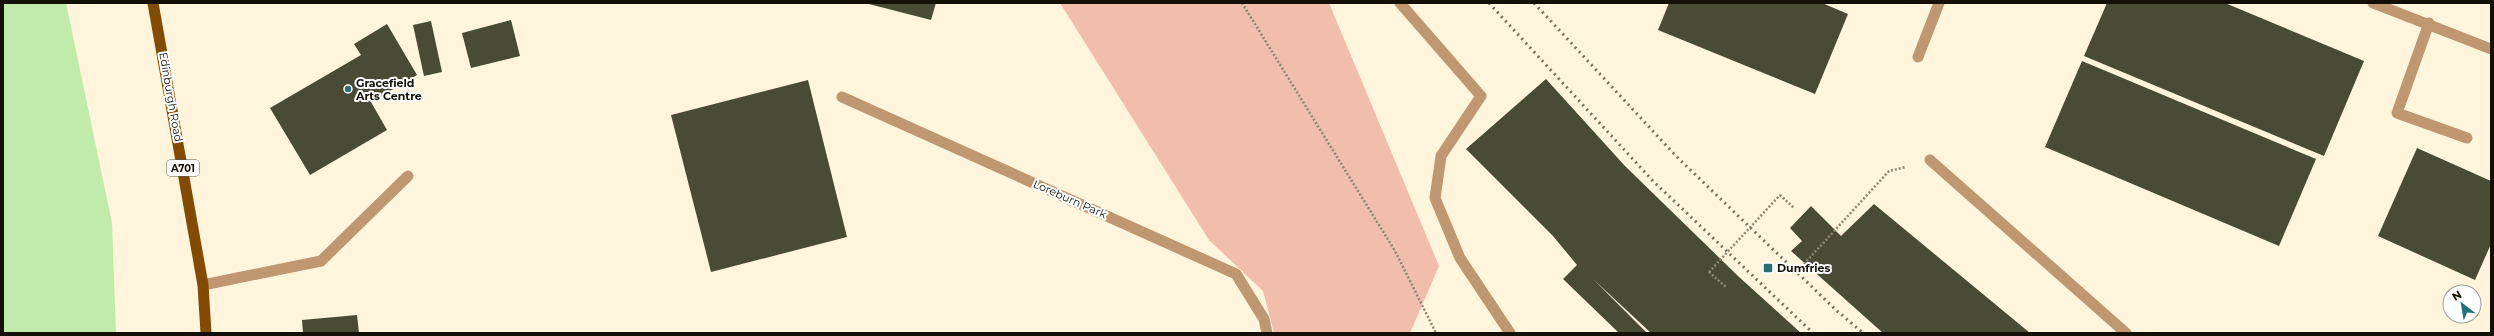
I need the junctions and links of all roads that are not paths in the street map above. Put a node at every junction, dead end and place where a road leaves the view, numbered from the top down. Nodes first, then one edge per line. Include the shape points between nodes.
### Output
1 (153, 3) edge
2 (1400, 3) edge
3 (1939, 3) edge
4 (2373, 3) edge
5 (2429, 23) junction
6 (2491, 49) edge
7 (1918, 57) dead end
8 (842, 97) dead end
9 (2467, 138) dead end
10 (1930, 160) road end
11 (408, 176) dead end
12 (203, 285) junction
13 (206, 333) edge
14 (1266, 333) edge
15 (1510, 333) edge
16 (2126, 333) edge

1 - 12 main road, Edinburgh Road / A701
2 - 15 street via 1481,96 1441,156 1435,198 1460,258
3 - 7 street
4 - 5 street
5 - 6 street
5 - 9 street via 2397,113
8 - 14 street, Loreburn Park via 1236,274 1264,319
10 - 16 street
11 - 12 street via 321,261
12 - 13 main road, Edinburgh Road / A701

